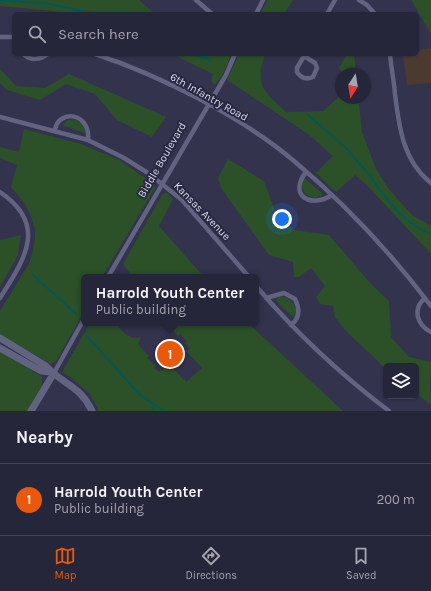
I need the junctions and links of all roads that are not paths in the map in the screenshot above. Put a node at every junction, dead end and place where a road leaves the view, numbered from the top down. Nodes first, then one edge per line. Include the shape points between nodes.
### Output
1 (196, 0) edge
2 (263, 0) edge
3 (335, 0) edge
4 (359, 0) edge
5 (210, 12) edge
6 (257, 12) edge
7 (328, 12) edge
8 (373, 12) edge
9 (0, 37) edge
10 (12, 37) edge
11 (27, 56) edge
12 (45, 56) edge
13 (100, 56) edge
14 (234, 56) edge
15 (304, 56) edge
16 (306, 56) edge
17 (390, 56) edge
18 (207, 104) junction
19 (0, 117) edge
20 (54, 130) junction
21 (88, 140) junction
22 (306, 172) junction
23 (162, 183) junction
24 (431, 183) edge
25 (0, 192) edge
26 (332, 195) junction
27 (110, 274) edge
28 (246, 274) edge
29 (259, 290) edge
30 (0, 298) edge
31 (266, 298) junction
32 (425, 298) junction
33 (431, 306) edge
34 (81, 324) edge
35 (291, 325) junction
36 (431, 332) edge
37 (0, 338) edge
38 (0, 348) edge
39 (52, 373) junction
40 (31, 411) edge
41 (92, 411) edge
42 (389, 411) edge

1 - 5 street
2 - 6 street
3 - 7 street
4 - 8 street
9 - 10 street
11 - 12 street via 32,59
13 - 18 street, 6th Infantry Road via 149,75
14 - 18 street, Biddle Boulevard via 226,75
15 - 16 street via 297,72 309,79 313,78 317,68
17 - 24 street via 404,146 418,170
18 - 22 street, 6th Infantry Road via 269,142
18 - 23 street, Biddle Boulevard
19 - 20 street, Kansas Avenue
20 - 21 street, Kansas Avenue
20 - 21 street via 58,121 73,117 82,120 86,125
21 - 23 street, Kansas Avenue via 124,158
22 - 26 street, 6th Infantry Road
22 - 26 street via 301,177 299,185 304,198 317,202
23 - 27 street, Biddle Boulevard
23 - 28 street, Kansas Avenue via 197,215
25 - 30 street via 17,205 27,225 28,237 23,260
26 - 32 street, 6th Infantry Road via 383,248
29 - 31 street
31 - 35 street
31 - 35 street via 284,294 295,299 299,311
32 - 33 street, 6th Infantry Road
32 - 36 street via 419,306 418,319 421,325
34 - 39 street
35 - 42 street via 346,378
37 - 39 street via 46,366
38 - 39 street via 41,371
39 - 40 street
39 - 41 street via 86,398

